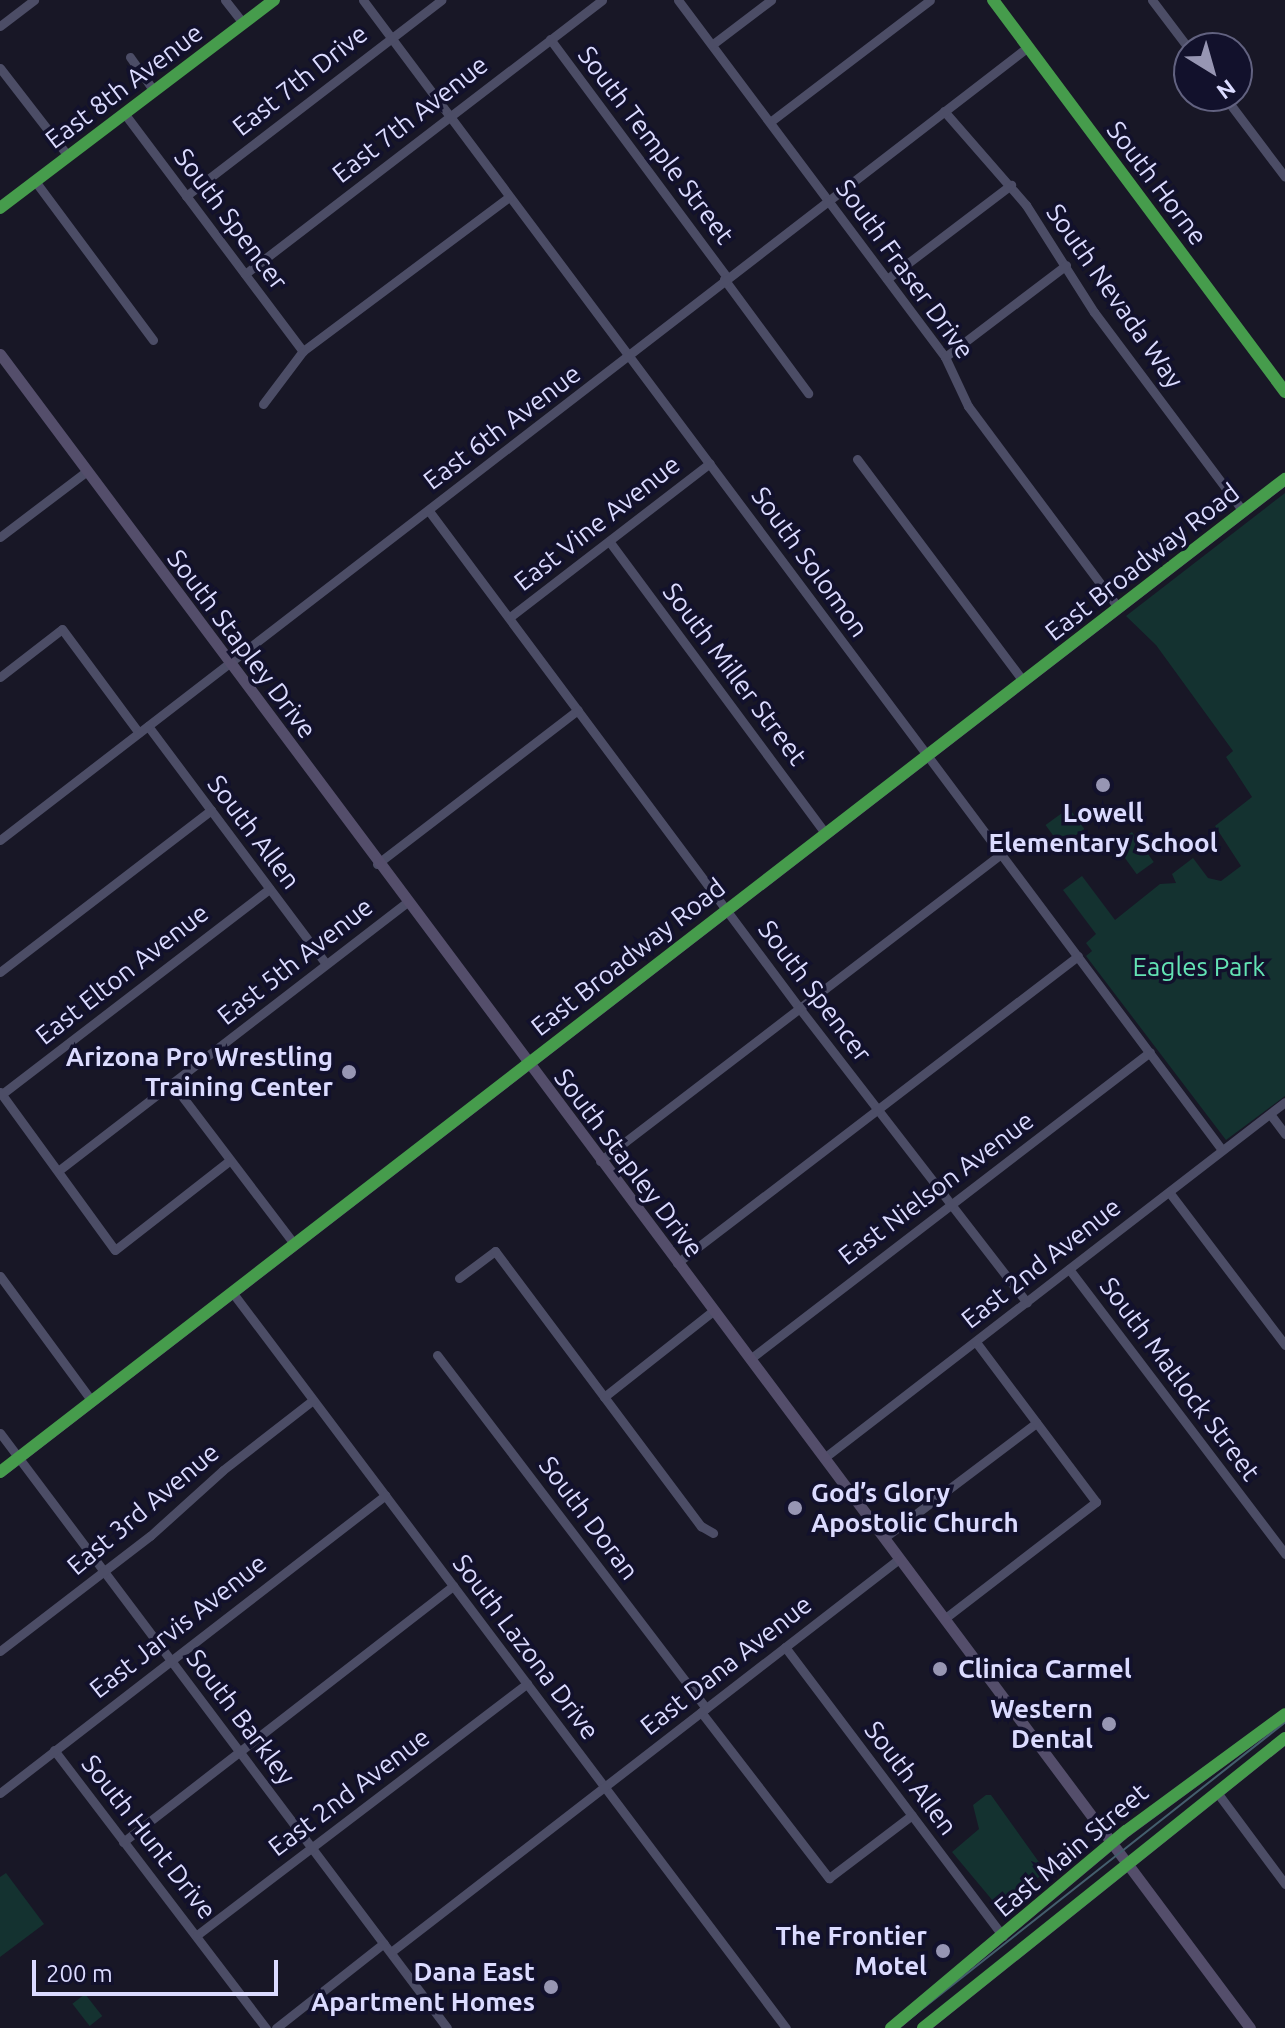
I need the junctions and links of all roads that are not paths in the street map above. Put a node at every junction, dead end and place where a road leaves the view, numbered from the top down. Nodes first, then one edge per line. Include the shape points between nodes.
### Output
1 (34, 0) edge
2 (225, 0) edge
3 (274, 0) edge
4 (363, 0) edge
5 (441, 0) edge
6 (602, 0) edge
7 (678, 0) edge
8 (771, 0) edge
9 (930, 0) edge
10 (993, 0) edge
11 (1152, 0) edge
12 (243, 23) junction
13 (0, 26) edge
14 (1176, 32) edge
15 (391, 38) junction
16 (550, 39) junction
17 (713, 44) junction
18 (1028, 47) junction
19 (130, 57) dead end
20 (0, 68) edge
21 (154, 91) junction
22 (944, 111) junction
23 (1236, 112) edge
24 (124, 113) junction
25 (450, 116) junction
26 (770, 122) junction
27 (68, 156) junction
28 (1285, 177) edge
29 (35, 181) junction
30 (1011, 185) junction
31 (186, 196) junction
32 (509, 197) junction
33 (828, 200) junction
34 (0, 208) edge
35 (1066, 265) junction
36 (245, 274) junction
37 (725, 278) junction
38 (887, 279) junction
39 (153, 340) dead end
40 (303, 351) junction
41 (0, 354) edge
42 (628, 356) junction
43 (945, 357) junction
44 (1285, 392) edge
45 (808, 393) dead end
46 (263, 404) dead end
47 (857, 459) dead end
48 (710, 463) junction
49 (87, 471) junction
50 (1285, 479) edge
51 (429, 511) junction
52 (1243, 511) junction
53 (0, 537) edge
54 (609, 541) junction
55 (1118, 607) junction
56 (510, 617) junction
57 (229, 664) junction
58 (0, 677) edge
59 (1023, 681) junction
60 (578, 710) junction
61 (148, 726) junction
62 (139, 733) junction
63 (927, 755) junction
64 (211, 810) junction
65 (825, 833) junction
66 (0, 840) edge
67 (1001, 854) junction
68 (377, 864) junction
69 (269, 889) junction
70 (406, 903) junction
71 (726, 909) junction
72 (1078, 956) junction
73 (326, 964) junction
74 (0, 972) edge
75 (800, 1009) junction
76 (1150, 1052) junction
77 (526, 1063) junction
78 (172, 1083) junction
79 (1, 1093) edge
80 (1285, 1102) edge
81 (877, 1109) junction
82 (1270, 1114) junction
83 (1285, 1134) edge
84 (1222, 1150) junction
85 (230, 1160) junction
86 (600, 1161) junction
87 (58, 1171) junction
88 (1169, 1192) junction
89 (953, 1204) junction
90 (294, 1244) junction
91 (677, 1263) junction
92 (1069, 1269) junction
93 (0, 1276) edge
94 (459, 1278) dead end
95 (232, 1292) junction
96 (1027, 1303) junction
97 (713, 1311) junction
98 (976, 1342) junction
99 (1285, 1345) edge
100 (437, 1355) dead end
101 (750, 1359) junction
102 (604, 1397) junction
103 (91, 1400) junction
104 (313, 1400) junction
105 (1036, 1423) junction
106 (0, 1433) edge
107 (19, 1458) junction
108 (824, 1458) junction
109 (0, 1472) edge
110 (385, 1495) junction
111 (713, 1533) dead end
112 (884, 1538) junction
113 (1285, 1554) edge
114 (899, 1559) junction
115 (104, 1571) junction
116 (453, 1586) junction
117 (944, 1619) junction
118 (785, 1647) junction
119 (0, 1651) edge
120 (170, 1660) junction
121 (527, 1684) junction
122 (704, 1710) junction
123 (1285, 1714) edge
124 (1285, 1738) edge
125 (54, 1750) junction
126 (239, 1753) junction
127 (604, 1787) junction
128 (1216, 1791) junction
129 (0, 1793) edge
130 (912, 1815) junction
131 (123, 1842) junction
132 (1111, 1843) junction
133 (312, 1847) junction
134 (1125, 1863) junction
135 (1285, 1884) edge
136 (197, 1935) junction
137 (1003, 1936) junction
138 (384, 1943) junction
139 (391, 1952) junction
140 (266, 2028) edge
141 (276, 2028) edge
142 (447, 2028) edge
143 (786, 2028) edge
144 (891, 2028) edge
145 (923, 2028) edge
146 (1250, 2028) edge

1 - 13 street
2 - 12 street
3 - 12 street, East 8th Avenue
4 - 15 street, South Solomon
5 - 15 street, East 7th Drive
6 - 16 street, East 7th Avenue
7 - 17 street, South Fraser Drive
8 - 17 street
9 - 26 street
10 - 18 street, South Horne
11 - 14 street
12 - 21 street, East 8th Avenue
15 - 25 street, South Solomon
15 - 31 street, East 7th Drive
16 - 25 street, East 7th Avenue
16 - 37 street, South Temple Street
17 - 26 street, South Fraser Drive
18 - 22 street, East 6th Avenue
18 - 44 street, South Horne
19 - 21 street
20 - 27 street
21 - 24 street, East 8th Avenue
22 - 30 street, South Nevada Way
22 - 33 street, East 6th Avenue
23 - 28 street
24 - 27 street, East 8th Avenue
24 - 31 street, South Spencer
25 - 32 street, South Solomon
25 - 36 street, East 7th Avenue
26 - 33 street, South Fraser Drive
27 - 29 street, East 8th Avenue
29 - 34 street, East 8th Avenue
29 - 39 street
30 - 35 street, South Nevada Way
30 - 38 street
31 - 36 street, South Spencer
32 - 40 street
32 - 42 street, South Solomon
33 - 37 street, East 6th Avenue
33 - 38 street, South Fraser Drive
35 - 43 street
35 - 52 street, South Nevada Way via 1094,312
36 - 40 street, South Spencer
37 - 42 street, East 6th Avenue
37 - 45 street, South Temple Street
38 - 43 street, South Fraser Drive
40 - 46 street
41 - 49 main road, South Stapley Drive
42 - 48 street, South Solomon
42 - 51 street, East 6th Avenue
43 - 55 street, South Fraser Drive via 968,406
47 - 59 street
48 - 54 street, East Vine Avenue
48 - 63 street, South Solomon
49 - 53 street
49 - 57 main road, South Stapley Drive
50 - 52 main road, East Broadway Road
51 - 56 street, South Spencer
51 - 57 street, East 6th Avenue
52 - 55 main road, East Broadway Road
54 - 56 street, East Vine Avenue
54 - 65 street, South Miller Street
55 - 59 main road, East Broadway Road
56 - 60 street, South Spencer
57 - 61 street, East 6th Avenue
57 - 68 main road, South Stapley Drive
58 - 62 street via 62,629
59 - 63 main road, East Broadway Road
60 - 68 street, East 5th Avenue
60 - 71 street, South Spencer
61 - 62 street, East 6th Avenue
61 - 64 street, South Allen
62 - 66 street, East 6th Avenue
63 - 65 main road, East Broadway Road
63 - 67 street, South Solomon
64 - 69 street, South Allen
64 - 74 street
65 - 71 main road, East Broadway Road
67 - 72 street, South Solomon
67 - 75 street
68 - 70 main road, South Stapley Drive
69 - 73 street, South Allen
69 - 79 street, East Elton Avenue
70 - 73 street, East 5th Avenue
70 - 77 main road, South Stapley Drive
71 - 75 street, South Spencer
71 - 77 main road, East Broadway Road
72 - 76 street, South Solomon
72 - 81 street
73 - 78 street, East 5th Avenue
75 - 81 street, South Spencer
75 - 86 street
76 - 84 street, South Solomon
76 - 89 street, East Nielson Avenue
77 - 86 main road, South Stapley Drive
77 - 90 main road, East Broadway Road
78 - 85 street
78 - 87 street, East 5th Avenue
79 - 87 street
80 - 82 street, East 2nd Avenue
81 - 89 street, South Spencer
81 - 91 street
82 - 83 street
82 - 84 street, East 2nd Avenue
84 - 88 street, East 2nd Avenue
85 - 87 street via 115,1250
85 - 90 street
86 - 91 main road, South Stapley Drive
88 - 92 street, East 2nd Avenue
88 - 99 street
89 - 96 street, South Spencer
89 - 101 street, East Nielson Avenue
90 - 95 main road, East Broadway Road
91 - 97 main road, South Stapley Drive
92 - 96 street, East 2nd Avenue
92 - 113 street, South Matlock Street
93 - 103 street
94 - 102 street via 495,1251
95 - 103 main road, East Broadway Road
95 - 104 street, South Lazona Drive
96 - 98 street, East 2nd Avenue
97 - 101 main road, South Stapley Drive
97 - 102 street
98 - 105 street
98 - 108 street, East 2nd Avenue
100 - 122 street, South Doran
101 - 108 main road, South Stapley Drive
102 - 111 street via 701,1526
103 - 107 main road, East Broadway Road
104 - 110 street, South Lazona Drive
104 - 115 street, East 3rd Avenue
105 - 112 street
105 - 117 street via 1096,1502
106 - 107 street, South Barkley
107 - 109 main road, East Broadway Road
107 - 115 street, South Barkley
108 - 112 main road, South Stapley Drive
110 - 116 street, South Lazona Drive
110 - 120 street, East Jarvis Avenue
112 - 114 main road, South Stapley Drive
114 - 117 main road, South Stapley Drive
114 - 118 street, East Dana Avenue
115 - 119 street, East 3rd Avenue
115 - 120 street, South Barkley
116 - 121 street, South Lazona Drive
116 - 126 street
117 - 132 main road, South Stapley Drive
118 - 122 street, East Dana Avenue
118 - 130 street, South Allen
120 - 125 street, East Jarvis Avenue
120 - 126 street, South Barkley
121 - 127 street, South Lazona Drive
121 - 133 street, East 2nd Avenue
122 - 127 street, East Dana Avenue
122 - 130 street, South Doran via 829,1878
123 - 132 main road, East Main Street
124 - 128 main road, East Main Street
125 - 129 street, East Jarvis Avenue
125 - 131 street, South Hunt Drive
126 - 131 street
126 - 133 street, South Barkley
127 - 139 street, East Dana Avenue
127 - 143 street, South Lazona Drive
128 - 134 main road, East Main Street
128 - 135 street
130 - 137 street, South Allen
131 - 136 street, South Hunt Drive
132 - 134 main road, South Stapley Drive
132 - 137 main road, East Main Street
133 - 136 street, East 2nd Avenue
133 - 138 street, South Barkley
134 - 145 main road, East Main Street
134 - 146 main road, South Stapley Drive
136 - 140 street, South Hunt Drive
137 - 144 main road, East Main Street
138 - 139 street, South Barkley
138 - 141 street
139 - 142 street, South Barkley

